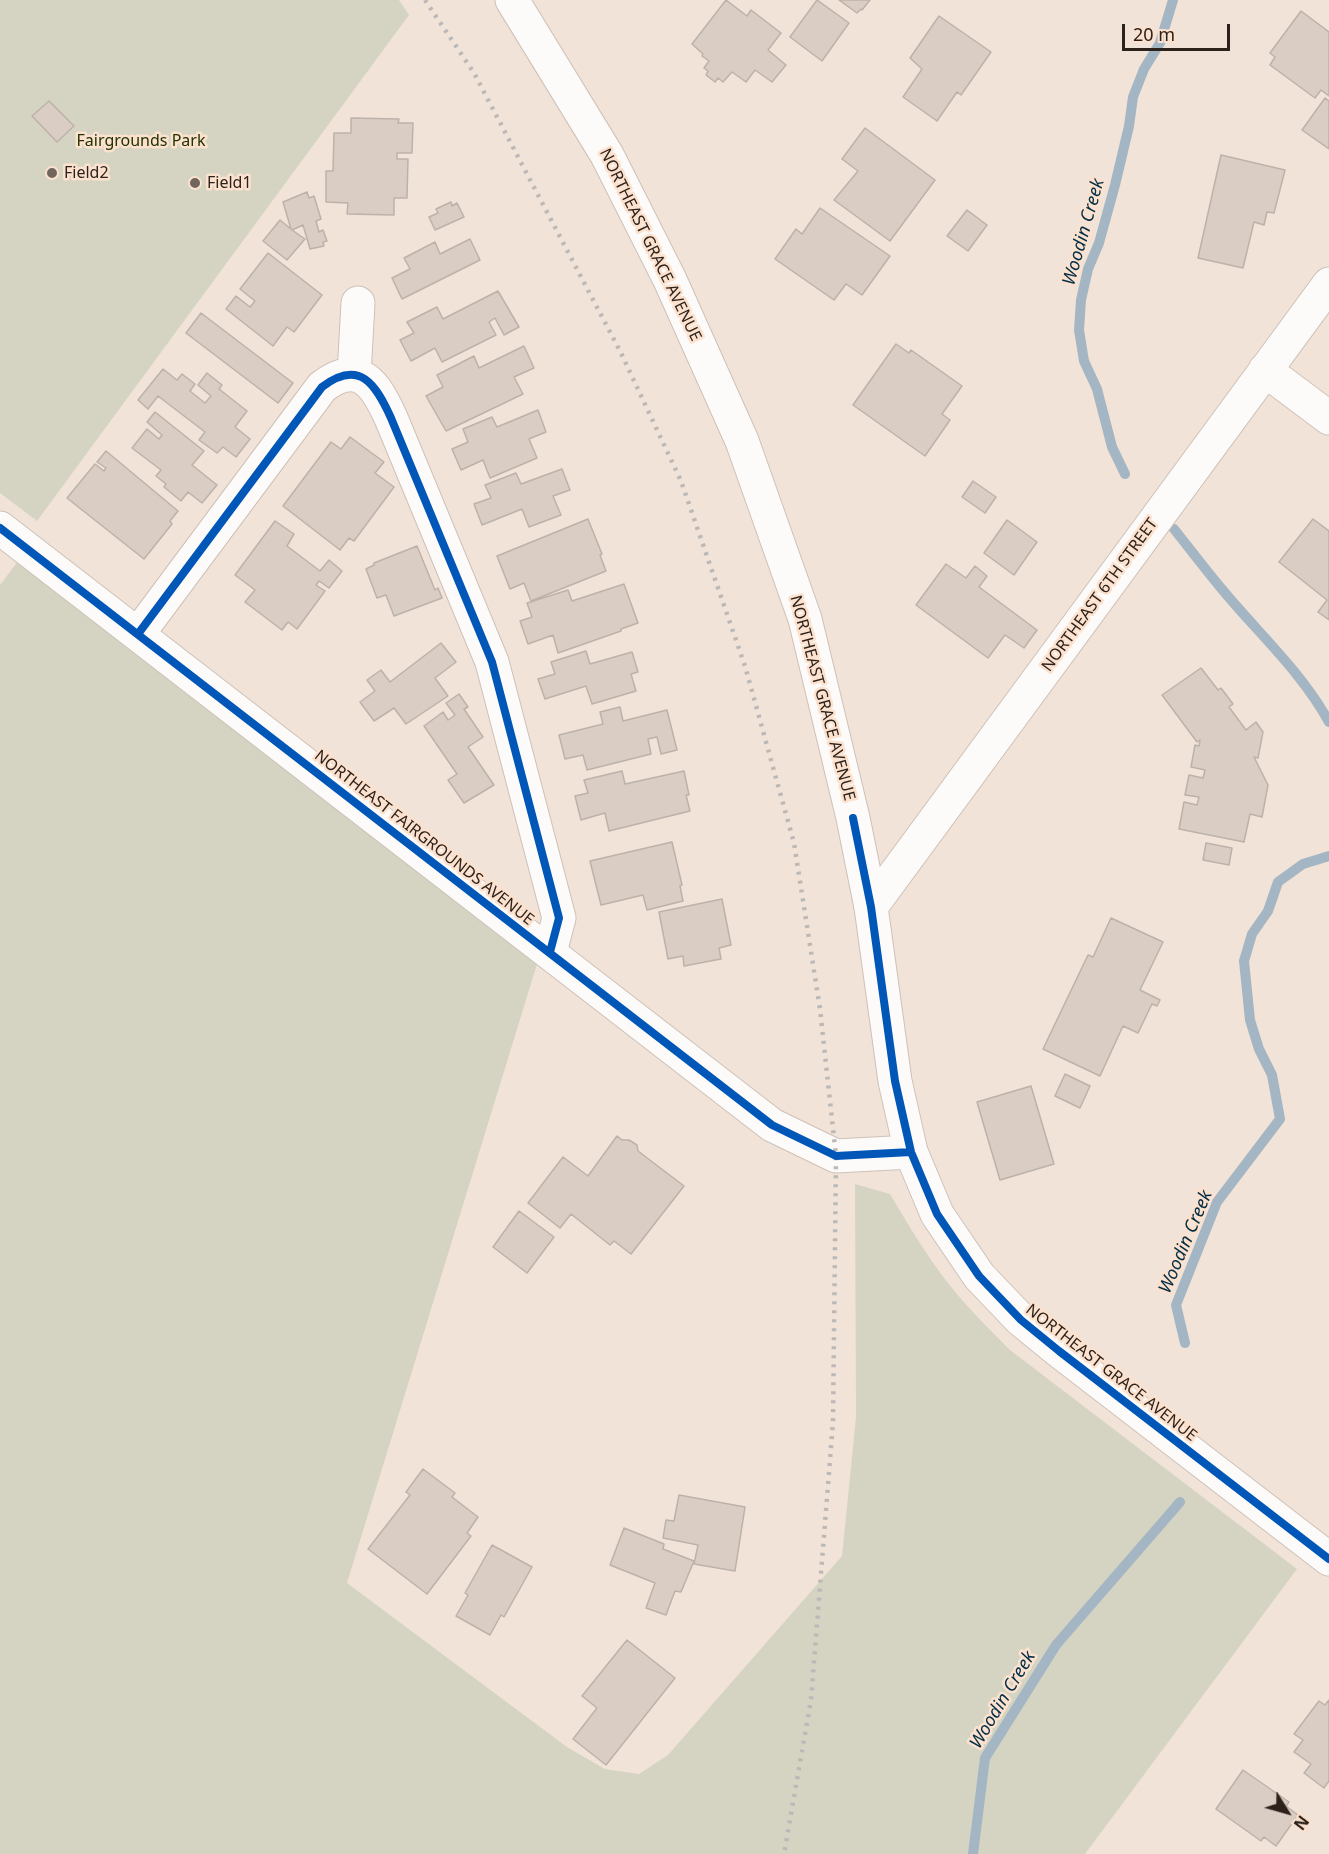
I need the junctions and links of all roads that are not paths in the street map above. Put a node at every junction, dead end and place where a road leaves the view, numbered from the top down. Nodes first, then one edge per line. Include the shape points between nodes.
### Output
1 (512, 0) edge
2 (1329, 284) edge
3 (358, 303) dead end
4 (1265, 370) junction
5 (354, 375) junction
6 (1329, 418) edge
7 (0, 528) edge
8 (138, 634) junction
9 (871, 907) junction
10 (550, 952) junction
11 (911, 1152) junction
12 (1329, 1559) edge

1 - 9 street, NORTHEAST GRACE AVENUE via 607,155 670,280 742,441 805,619
2 - 4 street, NORTHEAST 6TH STREET
3 - 5 street
4 - 6 street
4 - 9 street, NORTHEAST 6TH STREET
5 - 8 street via 342,376 322,387
5 - 10 street via 376,387 382,398 492,662 559,918
7 - 8 street, NORTHEAST FAIRGROUNDS AVENUE
8 - 10 street, NORTHEAST FAIRGROUNDS AVENUE
9 - 11 street, NORTHEAST GRACE AVENUE via 895,1081
10 - 11 street, NORTHEAST FAIRGROUNDS AVENUE via 772,1125 837,1156
11 - 12 street, NORTHEAST GRACE AVENUE via 937,1214 979,1276 1021,1320

